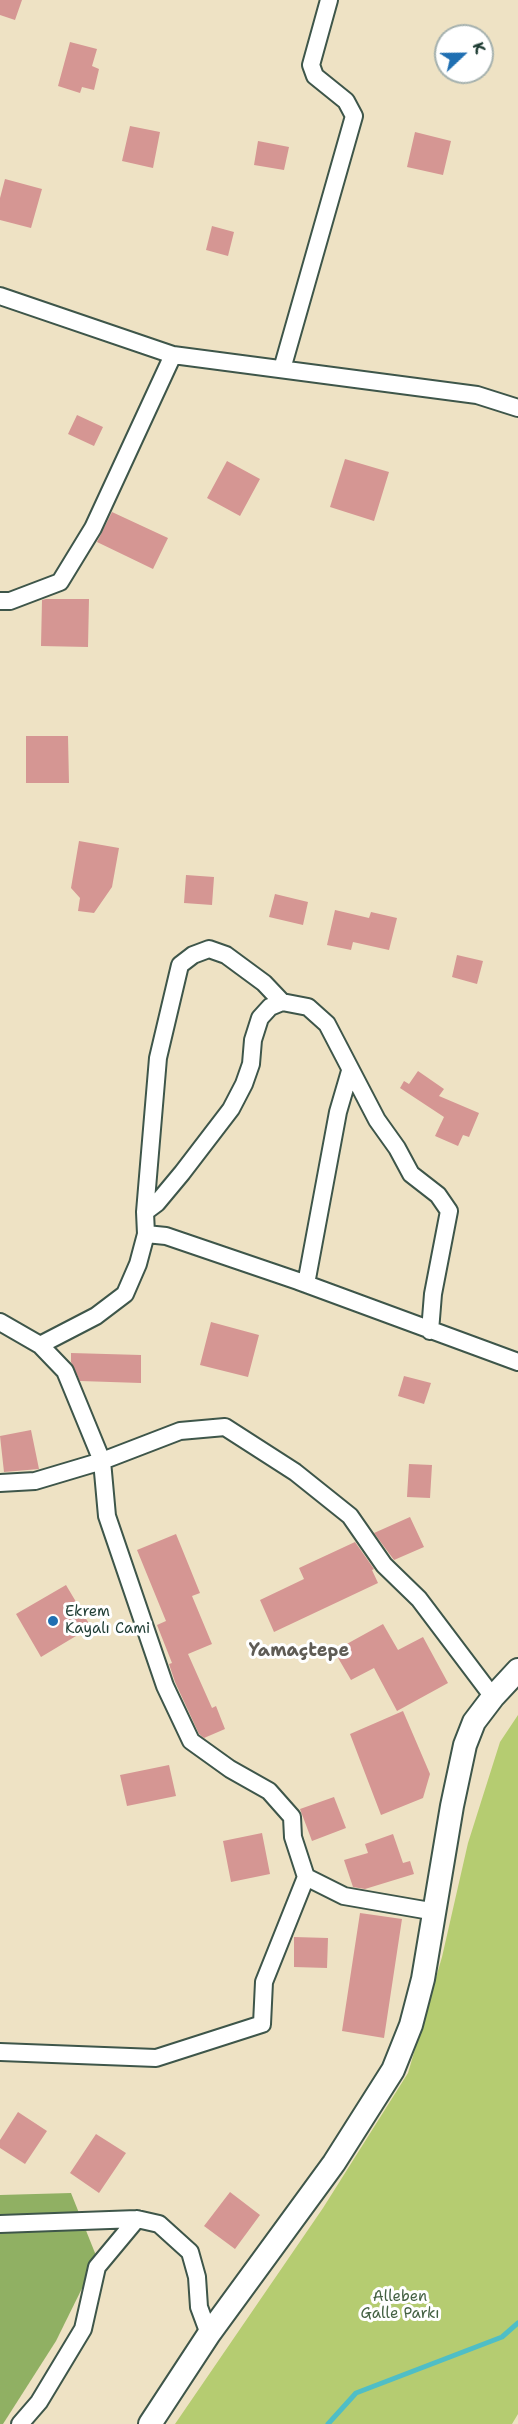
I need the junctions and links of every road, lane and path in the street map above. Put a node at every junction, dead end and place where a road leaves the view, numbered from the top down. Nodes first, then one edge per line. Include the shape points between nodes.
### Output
1 (329, 0) edge
2 (0, 296) edge
3 (173, 355) junction
4 (282, 369) junction
5 (518, 408) edge
6 (0, 601) edge
7 (282, 1002) junction
8 (350, 1071) junction
9 (145, 1212) junction
10 (146, 1234) junction
11 (306, 1284) junction
12 (0, 1322) edge
13 (430, 1330) junction
14 (40, 1345) junction
15 (518, 1362) edge
16 (102, 1461) junction
17 (0, 1483) edge
18 (518, 1670) edge
19 (493, 1697) junction
20 (306, 1877) junction
21 (436, 1912) junction
22 (0, 2052) edge
23 (137, 2219) junction
24 (0, 2224) edge
25 (209, 2334) junction
26 (20, 2424) edge
27 (150, 2424) edge

1 - 4 street via 311,65 315,76 346,101 354,116
2 - 3 street
3 - 4 street
3 - 6 street via 93,528 60,582 10,601
4 - 5 street via 477,395
7 - 8 street via 308,1007 327,1024
7 - 9 street via 270,1007 260,1018 252,1040 251,1064 231,1109 157,1203
7 - 9 street via 226,955 209,949 180,965 158,1058
8 - 11 street via 338,1112
8 - 13 street via 411,1174 438,1195 449,1210
9 - 10 street
10 - 11 street via 166,1236
10 - 14 street via 125,1294 96,1316
11 - 13 street
12 - 14 street
13 - 15 street
14 - 16 street via 65,1371
16 - 17 street via 35,1480
16 - 19 street via 180,1431 225,1427 295,1472 350,1516 384,1565 420,1599
16 - 20 street via 107,1516 165,1686 191,1741 269,1791 292,1817 293,1837
18 - 19 street
19 - 21 street via 474,1722 465,1745
20 - 21 street via 344,1896
20 - 22 street via 264,1982 262,2025 156,2058
21 - 25 street via 411,2025 393,2070 334,2163
23 - 24 street
23 - 25 street via 159,2224 190,2252 199,2307
23 - 26 street via 97,2267 83,2329 39,2402
25 - 27 street

